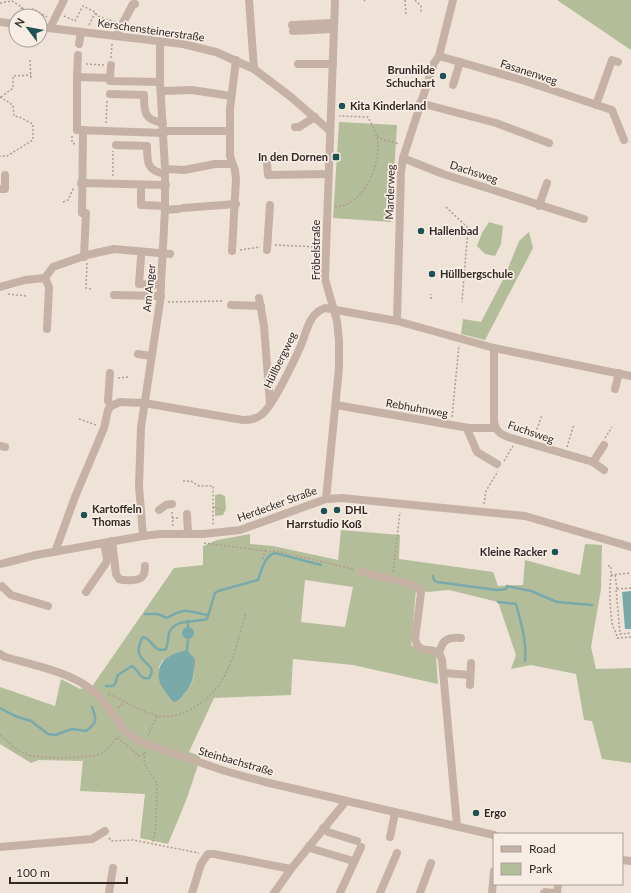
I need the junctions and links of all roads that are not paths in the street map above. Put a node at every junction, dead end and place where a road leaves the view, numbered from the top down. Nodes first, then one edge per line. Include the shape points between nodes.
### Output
1 (64, 0) edge
2 (249, 0) edge
3 (335, 0) edge
4 (453, 0) edge
5 (135, 3) edge
6 (333, 26) junction
7 (50, 28) joint
8 (293, 28) dead end
9 (83, 32) junction
10 (119, 37) junction
11 (160, 42) junction
12 (80, 44) dead end
13 (78, 55) dead end
14 (439, 56) junction
15 (236, 60) junction
16 (460, 62) junction
17 (618, 62) dead end
18 (298, 64) dead end
19 (333, 64) junction
20 (111, 65) road end
21 (254, 69) junction
22 (77, 77) junction
23 (110, 78) junction
24 (160, 82) junction
25 (453, 85) dead end
26 (161, 91) junction
27 (232, 96) junction
28 (108, 98) road end
29 (420, 103) junction
30 (596, 105) junction
31 (315, 117) junction
32 (295, 127) dead end
33 (163, 129) junction
34 (83, 130) junction
35 (329, 130) junction
36 (230, 131) junction
37 (624, 140) dead end
38 (549, 143) dead end
39 (114, 146) road end
40 (403, 158) junction
41 (232, 164) junction
42 (268, 164) dead end
43 (165, 172) junction
44 (328, 174) junction
45 (5, 175) dead end
46 (81, 183) junction
47 (547, 183) dead end
48 (166, 185) junction
49 (0, 189) edge
50 (141, 190) dead end
51 (236, 204) junction
52 (270, 205) dead end
53 (540, 206) junction
54 (165, 208) junction
55 (584, 219) dead end
56 (266, 247) road end
57 (232, 251) road end
58 (167, 253) junction
59 (86, 256) junction
60 (141, 257) dead end
61 (45, 278) junction
62 (161, 285) junction
63 (0, 287) edge
64 (114, 295) dead end
65 (160, 299) junction
66 (229, 303) road end
67 (334, 309) junction
68 (397, 321) junction
69 (47, 329) dead end
70 (494, 348) junction
71 (138, 354) dead end
72 (151, 356) junction
73 (619, 373) junction
74 (110, 374) dead end
75 (631, 376) edge
76 (615, 389) dead end
77 (144, 403) junction
78 (270, 405) junction
79 (336, 405) junction
80 (111, 406) junction
81 (469, 428) junction
82 (496, 428) junction
83 (604, 445) road end
84 (593, 462) junction
85 (497, 464) dead end
86 (604, 470) dead end
87 (326, 499) junction
88 (172, 504) road end
89 (159, 510) dead end
90 (187, 514) dead end
91 (188, 534) junction
92 (142, 536) junction
93 (109, 540) junction
94 (631, 547) edge
95 (55, 552) junction
96 (0, 564) edge
97 (145, 566) dead end
98 (361, 571) road end
99 (0, 587) edge
100 (86, 592) dead end
101 (48, 606) dead end
102 (461, 638) dead end
103 (0, 654) edge
104 (439, 654) junction
105 (471, 663) dead end
106 (444, 673) junction
107 (470, 676) junction
108 (470, 685) dead end
109 (346, 801) junction
110 (395, 813) junction
111 (456, 826) junction
112 (323, 828) junction
113 (105, 830) road end
114 (493, 835) edge
115 (390, 837) dead end
116 (309, 846) junction
117 (0, 847) edge
118 (397, 852) dead end
119 (350, 860) dead end
120 (431, 863) dead end
121 (113, 868) dead end
122 (291, 869) junction
123 (493, 882) edge
124 (109, 893) edge
125 (192, 893) edge
126 (275, 893) edge
127 (340, 893) edge
128 (380, 893) edge
129 (420, 893) edge
130 (492, 893) edge
131 (544, 893) edge
132 (553, 893) edge

1 - 7 street
2 - 21 street
3 - 6 street, Fröbelstraße
4 - 14 street, Marderweg
5 - 10 street
6 - 8 street
6 - 19 street, Fröbelstraße
7 - 9 street, Kerschensteinerstraße
9 - 10 street, Kerschensteinerstraße
9 - 12 street
10 - 11 street, Kerschensteinerstraße
11 - 15 street, Kerschensteinerstraße via 199,47
11 - 24 street, Am Anger
13 - 22 street
14 - 16 street, Fasanenweg
14 - 29 street, Marderweg via 434,62
15 - 21 street, Kerschensteinerstraße
15 - 27 street
16 - 25 street
16 - 30 street, Fasanenweg
17 - 30 street via 612,60
18 - 19 street
19 - 35 street, Fröbelstraße
20 - 23 street
21 - 31 street, Kerschensteinerstraße
22 - 23 street
22 - 34 street via 77,130
23 - 24 street via 110,81
24 - 26 street, Am Anger
26 - 27 street via 192,90
26 - 33 street, Am Anger
27 - 36 street
28 - 33 street via 144,95 147,117
29 - 38 street via 496,123
29 - 40 street, Marderweg
30 - 37 street, Fasanenweg via 612,110
31 - 32 street
31 - 35 street, Kerschensteinerstraße
33 - 34 street
33 - 36 street
33 - 43 street, Am Anger
34 - 46 street
35 - 44 street, Fröbelstraße
36 - 41 street
39 - 43 street via 147,146 147,161 150,166 155,171
40 - 53 street, Dachsweg
40 - 68 street, Marderweg
41 - 43 street via 215,164
41 - 51 street via 236,179
42 - 44 street via 268,178
43 - 48 street, Am Anger
44 - 67 street, Fröbelstraße via 325,278
45 - 49 street via 5,189
46 - 48 street
46 - 59 street via 82,213 86,213
47 - 53 street
48 - 54 street, Am Anger
50 - 54 street via 141,205
51 - 54 street
51 - 57 street
52 - 56 street
53 - 55 street, Dachsweg
54 - 58 street, Am Anger
58 - 59 street via 114,250
58 - 62 street, Am Anger
59 - 61 street via 54,267
60 - 62 street via 139,284
61 - 63 street
61 - 69 street via 49,287
62 - 65 street, Am Anger
64 - 65 street
65 - 72 street, Am Anger
66 - 78 street via 260,302
67 - 68 street, Hüllbergweg
67 - 78 street, Hüllbergweg via 322,309 312,318
67 - 79 street, Fröbelstraße via 339,341
68 - 70 street, Hüllbergweg
70 - 73 street, Hüllbergweg
70 - 82 street, Fuchsweg
71 - 72 street
72 - 77 street, Am Anger
73 - 75 street, Hüllbergweg
73 - 76 street
74 - 80 street via 108,401
77 - 78 street, Hüllbergweg via 243,420 262,415
77 - 80 street, Hüllbergweg via 120,402
77 - 92 street, Am Anger via 139,455 139,486 144,515
79 - 81 street, Rebhuhnweg
79 - 87 street, Fröbelstraße
80 - 95 street
81 - 82 street, Rebhuhnweg
81 - 85 street via 477,452
82 - 84 street, Fuchsweg via 503,435 517,440
83 - 84 street
84 - 86 street, Fuchsweg
87 - 91 street, Herdecker Straße via 240,530
87 - 94 street, Herdecker Straße via 342,498 531,517
88 - 89 street
90 - 91 street
91 - 92 street, Herdecker Straße
92 - 93 street, Herdecker Straße
93 - 95 street, Herdecker Straße
93 - 97 street via 119,579 142,578
93 - 100 street via 106,564
95 - 96 street, Herdecker Straße
98 - 104 street via 392,578 419,589 421,597 415,639 421,649
99 - 101 street via 11,594
102 - 104 street via 446,640
103 - 109 street, Steinbachstraße via 71,678 93,690 124,730 146,744 225,771
104 - 106 street
105 - 107 street
106 - 107 street
106 - 111 street
107 - 108 street
109 - 110 street, Steinbachstraße
109 - 112 street
110 - 111 street, Steinbachstraße
110 - 115 street
111 - 114 street, Steinbachstraße
112 - 116 street
112 - 127 street via 359,844
113 - 117 street via 92,839
116 - 119 street
116 - 122 street
118 - 128 street
120 - 129 street
121 - 124 street
122 - 125 street via 208,854 201,864
122 - 126 street
123 - 130 street
131 - 132 street

